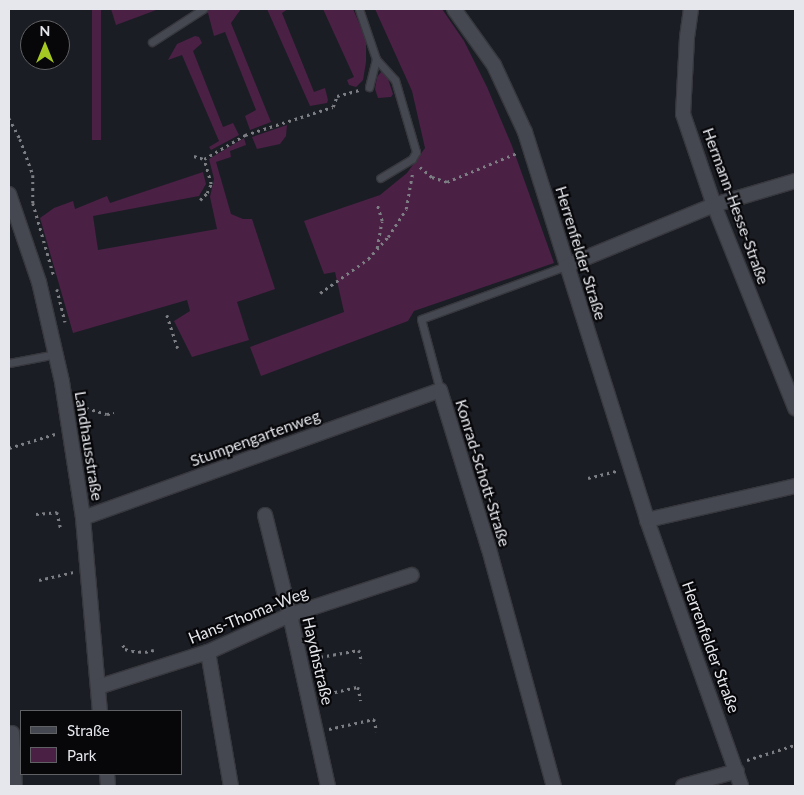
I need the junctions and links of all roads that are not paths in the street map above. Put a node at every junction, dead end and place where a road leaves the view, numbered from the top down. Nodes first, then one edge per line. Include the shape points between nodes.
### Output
1 (203, 9) edge
2 (359, 9) edge
3 (454, 9) edge
4 (691, 9) edge
5 (152, 42) dead end
6 (376, 59) junction
7 (369, 87) road end
8 (380, 178) dead end
9 (795, 181) edge
10 (9, 194) edge
11 (714, 205) junction
12 (566, 266) junction
13 (56, 354) junction
14 (9, 363) edge
15 (440, 390) junction
16 (795, 408) edge
17 (795, 486) edge
18 (265, 515) dead end
19 (82, 518) junction
20 (647, 520) junction
21 (412, 575) dead end
22 (290, 616) junction
23 (208, 652) junction
24 (98, 687) junction
25 (100, 710) edge
26 (12, 733) dead end
27 (737, 771) junction
28 (15, 786) edge
29 (231, 786) edge
30 (328, 786) edge
31 (554, 786) edge
32 (683, 786) edge
33 (741, 786) edge

1 - 5 lane
2 - 6 lane
3 - 12 street, Herrenfelder Straße via 494,65 525,132
4 - 11 street, Hermann-Hesse-Straße via 683,114
6 - 7 lane
6 - 8 lane via 395,80 416,152 412,159
9 - 11 street
10 - 13 street, Landhausstraße via 39,282
11 - 12 street
11 - 16 street, Hermann-Hesse-Straße
12 - 15 lane, Konrad-Schott-Straße via 421,319
12 - 20 street, Herrenfelder Straße
13 - 14 lane
13 - 19 street, Landhausstraße
15 - 19 street, Stumpengartenweg
15 - 31 street, Konrad-Schott-Straße via 489,549
17 - 20 street
18 - 22 street, Haydnstraße
19 - 24 street, Landhausstraße
20 - 27 street, Herrenfelder Straße
21 - 22 street, Hans-Thoma-Weg
22 - 23 street, Hans-Thoma-Weg
22 - 30 street, Haydnstraße
23 - 24 street, Hans-Thoma-Weg
23 - 29 street
24 - 25 street, Landhausstraße
26 - 28 street
27 - 32 street
27 - 33 street, Herrenfelder Straße

